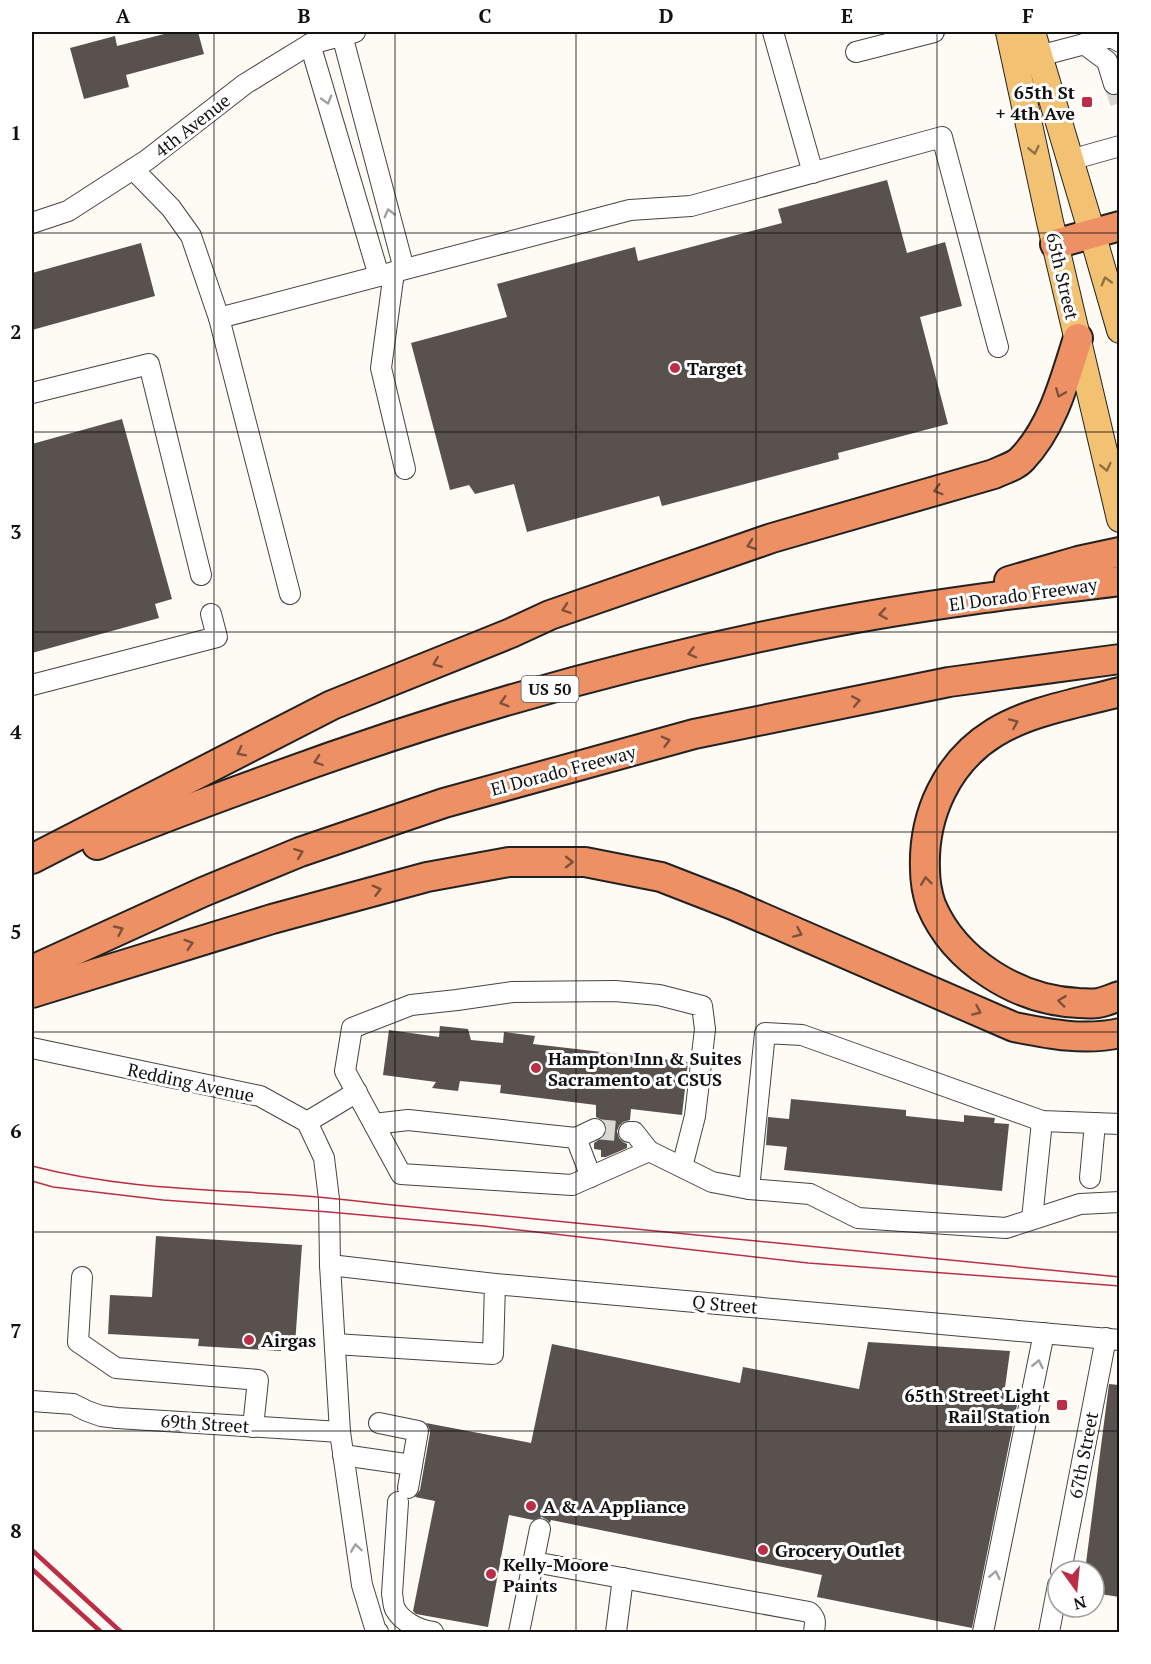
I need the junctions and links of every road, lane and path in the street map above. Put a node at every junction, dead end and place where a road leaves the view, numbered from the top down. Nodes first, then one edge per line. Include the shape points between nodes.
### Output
1 (773, 32) edge
2 (934, 32) edge
3 (1009, 32) edge
4 (349, 33) edge
5 (317, 39) edge
6 (1119, 42) edge
7 (1036, 44) edge
8 (1084, 44) junction
9 (856, 52) dead end
10 (1114, 84) dead end
11 (1119, 146) edge
12 (1070, 160) junction
13 (133, 169) junction
14 (813, 173) junction
15 (32, 223) edge
16 (1119, 226) edge
17 (1092, 233) junction
18 (1055, 244) junction
19 (392, 272) junction
20 (219, 318) junction
21 (1119, 330) edge
22 (1078, 338) junction
23 (998, 347) dead end
24 (32, 393) edge
25 (405, 469) dead end
26 (1119, 519) edge
27 (1119, 552) edge
28 (1082, 573) junction
29 (201, 575) dead end
30 (1119, 581) edge
31 (291, 594) dead end
32 (211, 614) dead end
33 (1117, 659) edge
34 (32, 685) edge
35 (1119, 692) edge
36 (33, 869) edge
37 (70, 967) junction
38 (32, 970) edge
39 (32, 993) edge
40 (1119, 996) edge
41 (1119, 1033) edge
42 (32, 1048) edge
43 (357, 1092) junction
44 (1042, 1121) junction
45 (307, 1122) junction
46 (1095, 1123) junction
47 (374, 1124) junction
48 (1119, 1124) edge
49 (595, 1129) tunnel mouth
50 (628, 1132) tunnel mouth
51 (576, 1138) junction
52 (649, 1150) junction
53 (682, 1167) junction
54 (591, 1177) junction
55 (1090, 1178) dead end
56 (749, 1189) junction
57 (1119, 1202) edge
58 (1032, 1219) junction
59 (330, 1265) junction
60 (82, 1276) dead end
61 (495, 1284) junction
62 (1044, 1333) junction
63 (1113, 1339) edge
64 (335, 1344) junction
65 (32, 1401) edge
66 (379, 1423) dead end
67 (253, 1426) junction
68 (340, 1432) junction
69 (344, 1455) junction
70 (412, 1465) junction
71 (540, 1529) dead end
72 (1064, 1559) edge
73 (534, 1562) junction
74 (623, 1578) junction
75 (378, 1632) edge
76 (433, 1632) edge
77 (519, 1632) edge
78 (616, 1632) edge
79 (814, 1632) edge
80 (983, 1632) edge

1 - 14 street
2 - 9 street
3 -> 18 main road, 65th Street
4 - 5 street, 4th Avenue
19 -> 4 street
5 - 13 street, 4th Avenue via 245,84
5 -> 19 street
6 - 8 street via 1111,37
7 - 8 street
7 - 12 main road, 65th Street
8 - 10 street via 1107,61
11 - 12 street
12 - 17 main road, 65th Street
13 - 15 street, 4th Avenue via 68,211
13 - 20 street via 171,208 191,236
14 - 19 street via 691,206 630,210
14 - 23 street via 942,137
16 - 17 highway
17 - 18 highway
21 -> 17 main road, 65th Street
18 - 22 main road, 65th Street
19 - 20 street
19 - 25 street via 381,368
20 - 31 street
22 -> 26 main road, 65th Street
22 -> 36 highway via 1044,429 1021,460 1012,465 994,474 772,538 550,615 332,705
24 - 29 street via 149,363
27 - 28 highway
28 - 30 highway, El Dorado Freeway / US 50
28 -> 36 highway, El Dorado Freeway / US 50 via 719,646 507,701 304,766
32 - 34 street via 217,637
37 -> 33 highway, El Dorado Freeway via 202,892 444,803 694,734 949,682
40 -> 35 highway via 1098,1003 1065,1002 1043,998 993,977 967,956 935,912 925,882 924,850 930,818 942,788 975,747 1021,719
37 - 38 highway, El Dorado Freeway
37 - 39 highway
37 -> 41 highway via 427,877 509,862 585,862 661,877 1014,1028 1061,1036
42 - 45 street, Redding Avenue via 260,1096
43 - 45 street
43 - 47 street
43 - 53 street via 345,1071 352,1028 411,1005 513,992 615,991 659,995 702,1006 705,1029 695,1116
44 - 46 street
44 - 56 street via 802,1035 765,1033
44 - 58 street
45 - 59 street via 324,1158 330,1199
46 - 48 street
46 - 55 street
47 - 51 street via 408,1120
47 - 54 street via 401,1174 572,1185
49 - 51 street
50 - 52 street via 634,1132
51 - 54 street
52 - 53 street
52 - 54 street
53 - 56 street via 712,1182
56 - 58 street via 810,1194 858,1218 1006,1227
57 - 58 street via 1080,1204
59 - 61 street, Q Street
59 - 64 street
60 - 67 street via 78,1342 116,1368 258,1380
61 - 62 street, Q Street
61 - 64 street via 493,1354
62 - 63 street, Q Street
80 -> 62 street
63 - 72 street, 67th Street
64 - 68 street
65 - 67 street, 69th Street via 73,1404 117,1418
66 - 70 street via 418,1431
67 - 68 street, 69th Street
68 - 69 street
69 - 70 street
75 -> 69 street via 362,1585
70 - 76 street via 403,1495 392,1593 394,1608 404,1619 420,1630
71 - 73 street
73 - 74 street
73 - 77 street
74 - 78 street
74 - 79 street via 809,1612 816,1621

